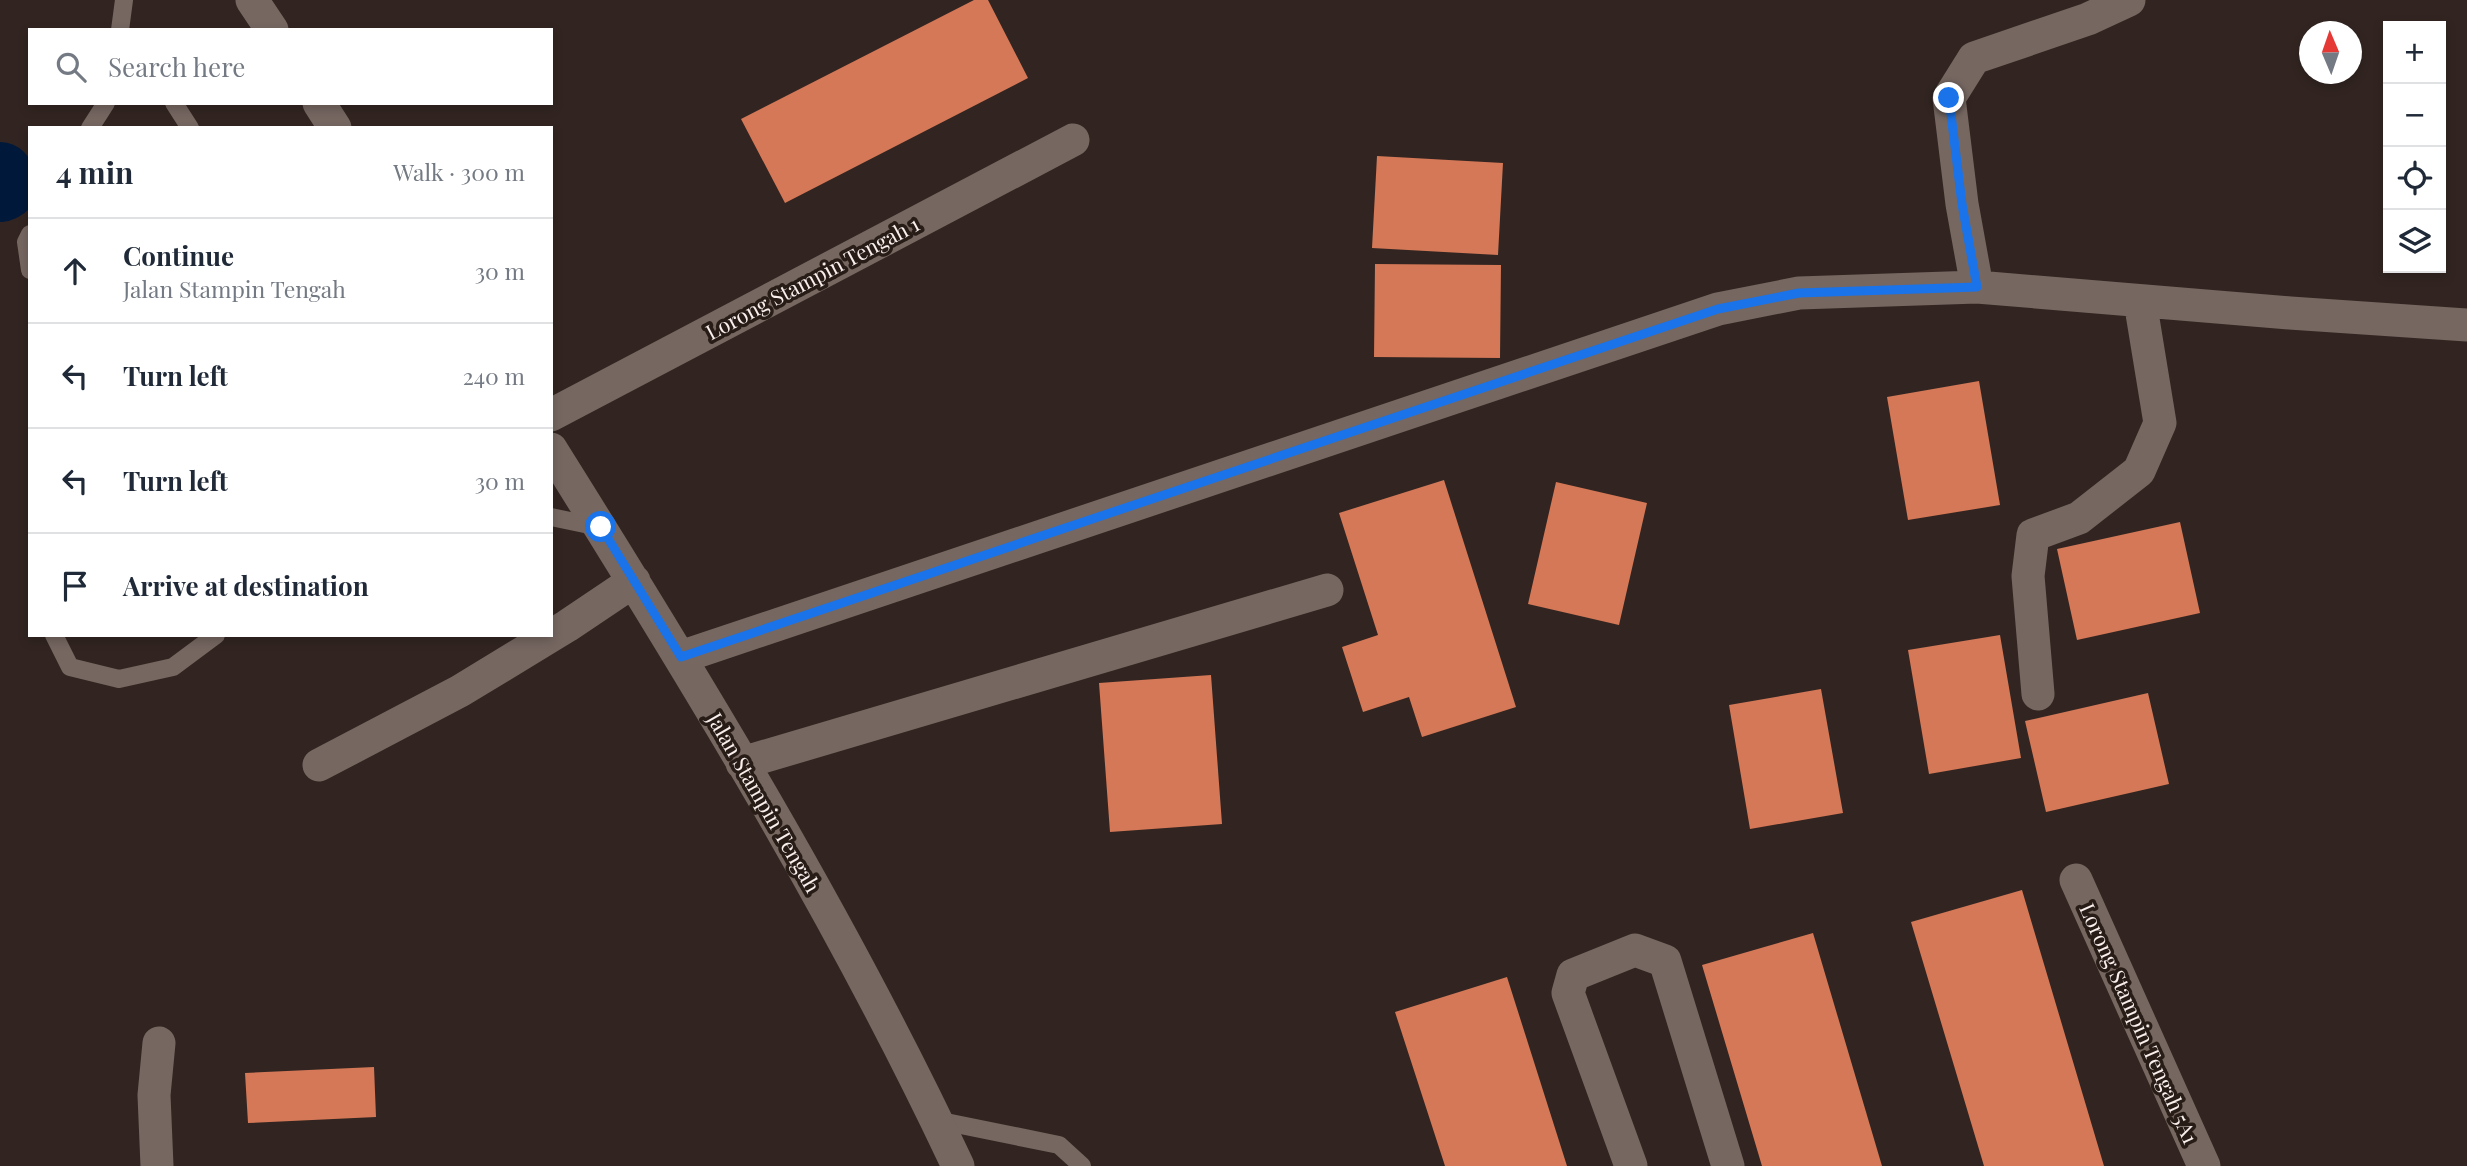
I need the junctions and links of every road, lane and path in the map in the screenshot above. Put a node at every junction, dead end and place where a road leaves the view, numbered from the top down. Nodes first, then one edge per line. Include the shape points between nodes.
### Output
1 (124, 0) edge
2 (253, 0) edge
3 (2129, 0) edge
4 (120, 28) edge
5 (271, 28) edge
6 (105, 105) edge
7 (175, 105) edge
8 (320, 105) edge
9 (91, 126) edge
10 (189, 126) edge
11 (334, 126) edge
12 (1073, 140) dead end
13 (28, 238) edge
14 (28, 256) edge
15 (1977, 287) junction
16 (2140, 301) junction
17 (2467, 325) edge
18 (553, 414) edge
19 (553, 452) edge
20 (553, 517) edge
21 (601, 527) junction
22 (634, 581) junction
23 (1327, 590) dead end
24 (553, 635) edge
25 (55, 637) edge
26 (213, 637) edge
27 (549, 637) edge
28 (681, 657) junction
29 (2038, 694) dead end
30 (742, 763) junction
31 (319, 765) dead end
32 (2076, 880) dead end
33 (159, 1043) dead end
34 (936, 1121) junction
35 (157, 1166) edge
36 (958, 1166) edge
37 (1082, 1166) edge
38 (1631, 1166) edge
39 (1728, 1166) edge
40 (2204, 1166) edge

1 - 4 lane
2 - 5 street
3 - 15 street via 1974,58 1949,98
6 - 9 lane
7 - 10 lane
8 - 11 street
12 - 18 street, Lorong Stampin Tengah 1
13 - 14 lane
15 - 16 street
15 - 28 street via 1799,293 1718,309
16 - 17 street
16 - 29 street via 2160,423 2139,471 2079,518 2033,535 2028,576
19 - 21 street, Jalan Stampin Tengah
20 - 21 lane
21 - 22 street, Jalan Stampin Tengah
22 - 24 street
22 - 28 street, Jalan Stampin Tengah
23 - 30 street
25 - 26 lane via 70,667 119,679 173,667
27 - 31 street via 460,691
28 - 30 street, Jalan Stampin Tengah
30 - 34 street, Jalan Stampin Tengah via 842,936
32 - 40 street, Lorong Stampin Tengah 5A1
33 - 35 street via 154,1095
34 - 36 street, Jalan Stampin Tengah
34 - 37 lane via 1059,1145
38 - 39 street via 1568,993 1573,975 1635,950 1665,961

